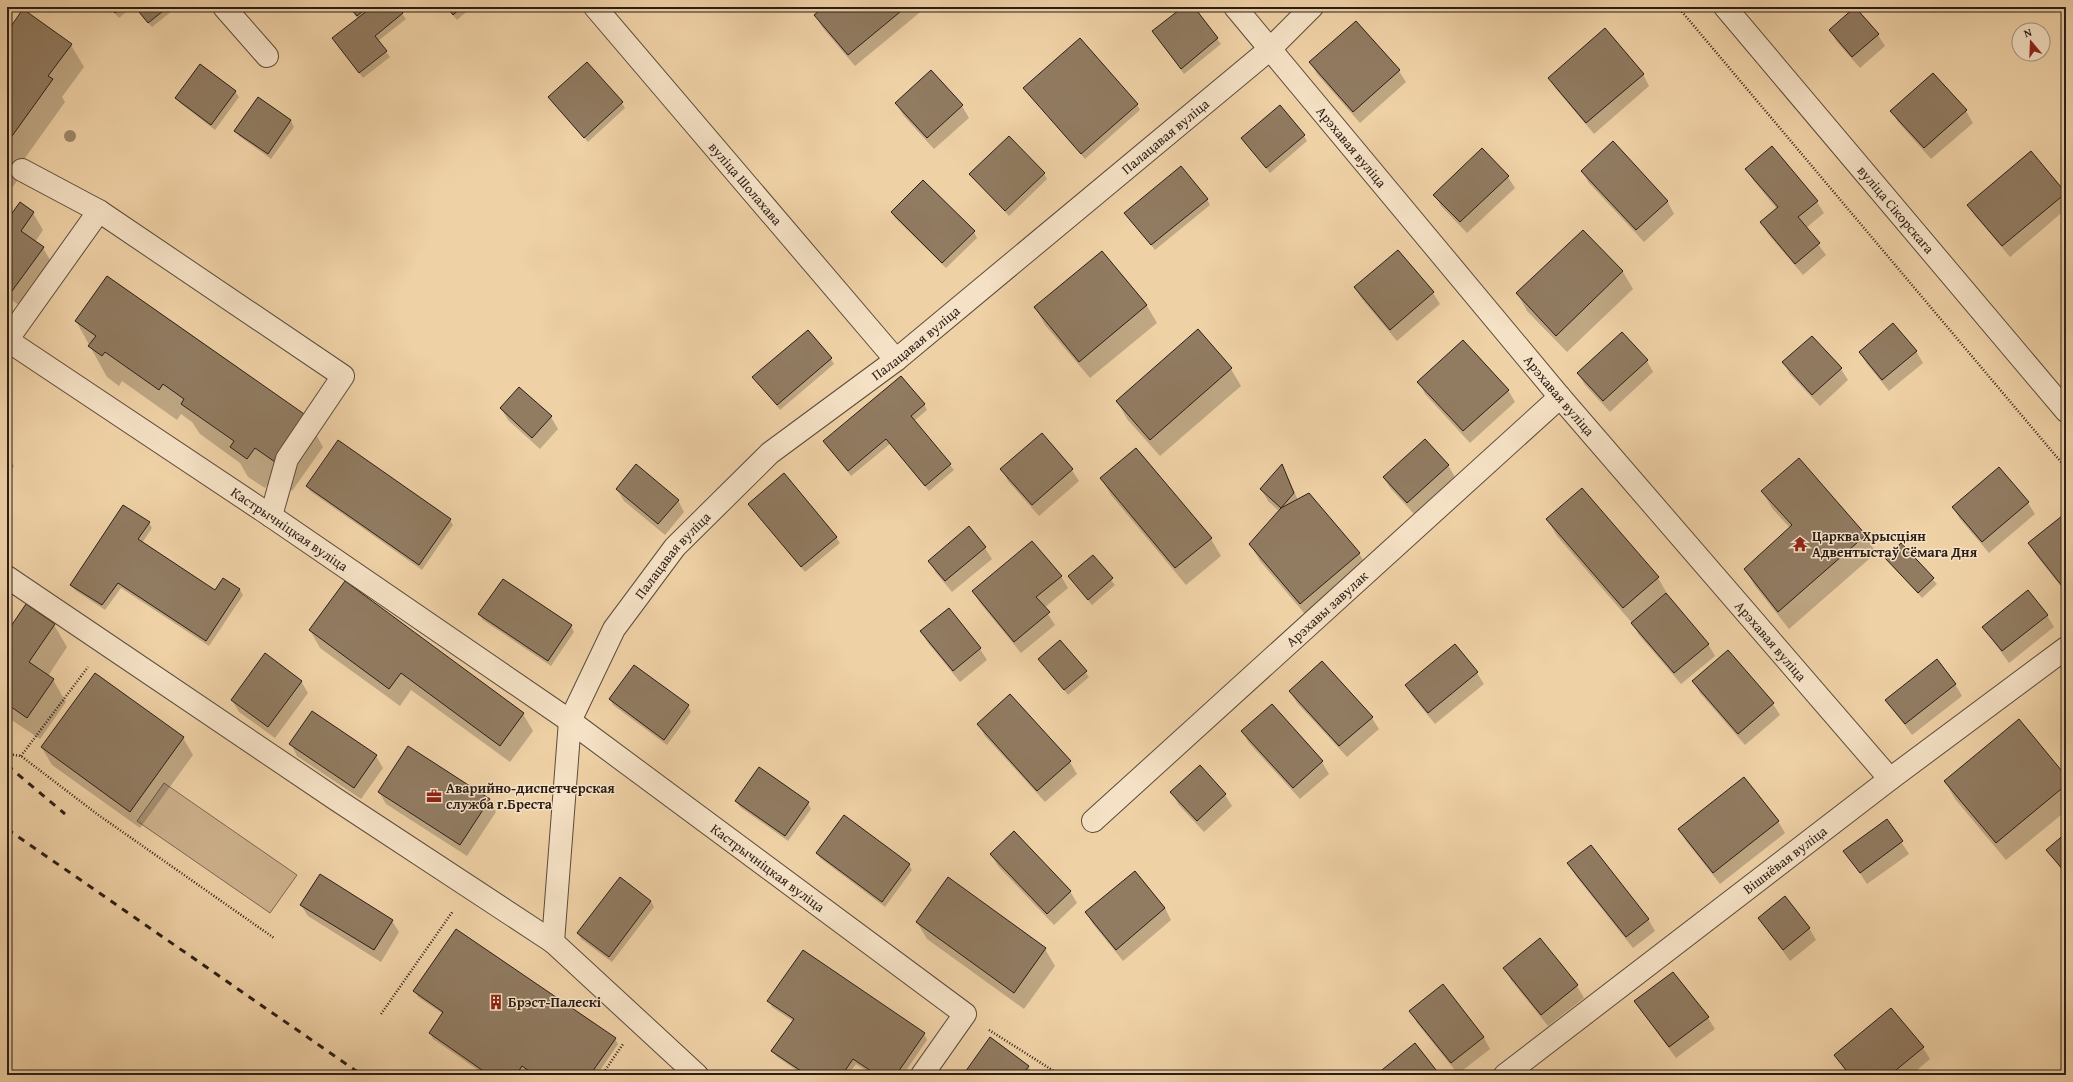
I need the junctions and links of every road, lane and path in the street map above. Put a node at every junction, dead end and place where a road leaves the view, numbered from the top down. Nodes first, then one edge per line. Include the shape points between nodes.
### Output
1 (224, 7) edge
2 (595, 7) edge
3 (1234, 7) edge
4 (1312, 7) edge
5 (1678, 7) edge
6 (1725, 7) edge
7 (1270, 49) junction
8 (266, 56) dead end
9 (22, 170) dead end
10 (99, 211) junction
11 (7, 340) edge
12 (896, 360) junction
13 (1560, 397) junction
14 (2066, 411) edge
15 (2066, 468) edge
16 (271, 516) junction
17 (7, 577) edge
18 (106, 644) junction
19 (2066, 648) edge
20 (570, 721) junction
21 (7, 754) edge
22 (21, 756) junction
23 (1890, 779) junction
24 (1093, 821) dead end
25 (468, 888) junction
26 (274, 938) dead end
27 (553, 942) junction
28 (381, 1014) dead end
29 (965, 1014) junction
30 (639, 1022) junction
31 (602, 1075) edge
32 (696, 1075) edge
33 (922, 1075) edge
34 (1060, 1075) edge
35 (1505, 1075) edge

1 - 8 street
2 - 12 street, вуліца Шолахава
3 - 7 street, Арэхавая вуліца
4 - 7 street, Палацавая вуліца
5 - 15 path
6 - 14 street, вуліца Сікорскага
7 - 12 street, Палацавая вуліца
7 - 13 street, Арэхавая вуліца
9 - 10 street
10 - 11 street
10 - 16 street via 343,376 287,459
11 - 16 street, Кастрычніцкая вуліца
12 - 20 street, Палацавая вуліца via 770,453 675,547 614,629
13 - 23 street, Арэхавая вуліца
13 - 24 street, Арэхавы завулак
16 - 20 street, Кастрычніцкая вуліца
17 - 18 street
18 - 22 path
18 - 25 street
19 - 23 street, Вішнёвая вуліца
20 - 27 street
20 - 29 street, Кастрычніцкая вуліца
21 - 22 path
22 - 26 path via 97,814
23 - 35 street, Вішнёвая вуліца
25 - 27 street
25 - 28 path
27 - 30 street
29 - 33 street
29 - 34 path
30 - 31 path
30 - 32 street

